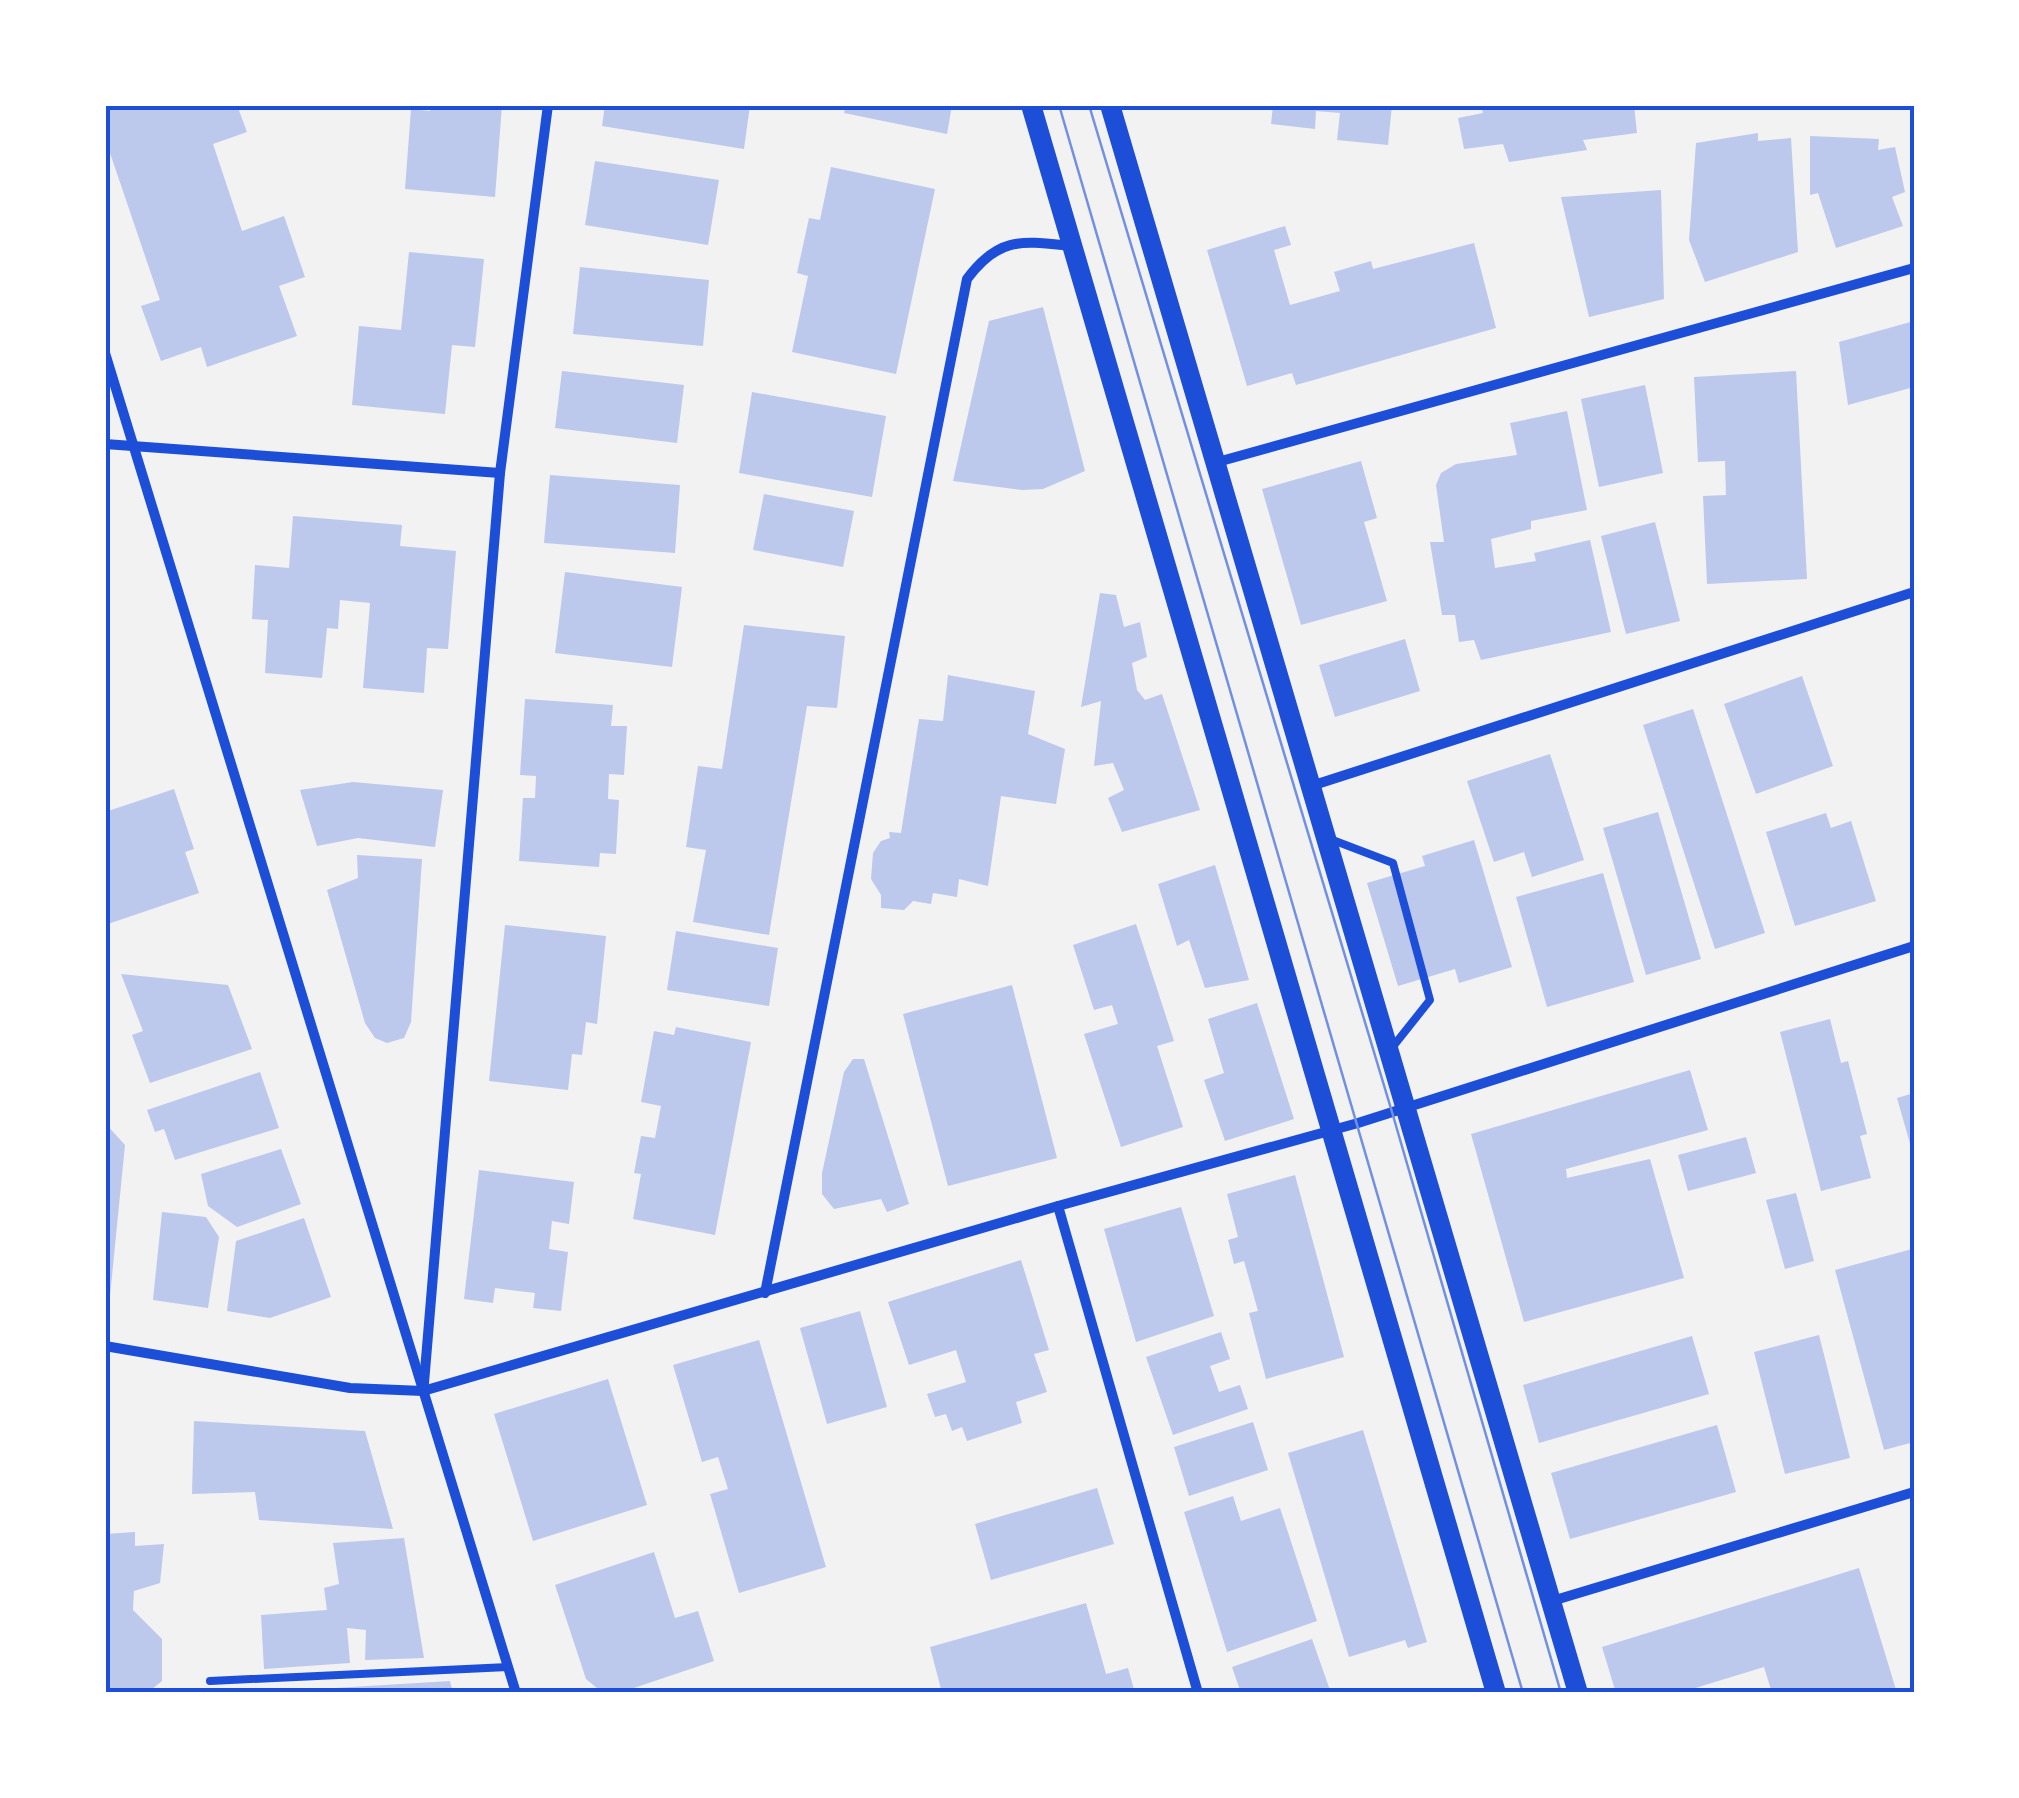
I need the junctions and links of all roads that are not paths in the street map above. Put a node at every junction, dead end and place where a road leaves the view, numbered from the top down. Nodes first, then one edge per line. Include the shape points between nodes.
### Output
1 (548, 105) edge
2 (1031, 105) edge
3 (1110, 105) edge
4 (1072, 246) junction
5 (1914, 268) edge
6 (105, 353) edge
7 (105, 444) edge
8 (134, 446) junction
9 (1214, 462) junction
10 (500, 473) junction
11 (1914, 592) edge
12 (1310, 786) junction
13 (1325, 836) junction
14 (1914, 946) edge
15 (1388, 1052) junction
16 (1405, 1108) junction
17 (1332, 1131) junction
18 (1058, 1206) junction
19 (765, 1293) junction
20 (105, 1346) edge
21 (423, 1391) junction
22 (1914, 1492) edge
23 (1551, 1602) junction
24 (508, 1668) junction
25 (210, 1681) dead end
26 (516, 1693) edge
27 (1198, 1693) edge
28 (1496, 1693) edge
29 (1578, 1693) edge

1 - 10 street
2 - 4 main road
3 - 9 main road
4 - 17 main road
4 - 19 street via 1020,240 985,254 967,279
5 - 9 street
6 - 8 street
7 - 8 street
8 - 10 street
8 - 21 street
9 - 12 main road
10 - 21 street
11 - 12 street
12 - 13 main road
13 - 15 main road
13 - 15 lane via 1392,863 1430,1000
14 - 16 street
15 - 16 main road
16 - 17 street
16 - 23 main road
17 - 18 street
17 - 28 main road
18 - 19 street
18 - 27 street
19 - 21 street
20 - 21 street via 350,1388
21 - 24 street
22 - 23 street
23 - 29 main road
24 - 25 lane
24 - 26 street

